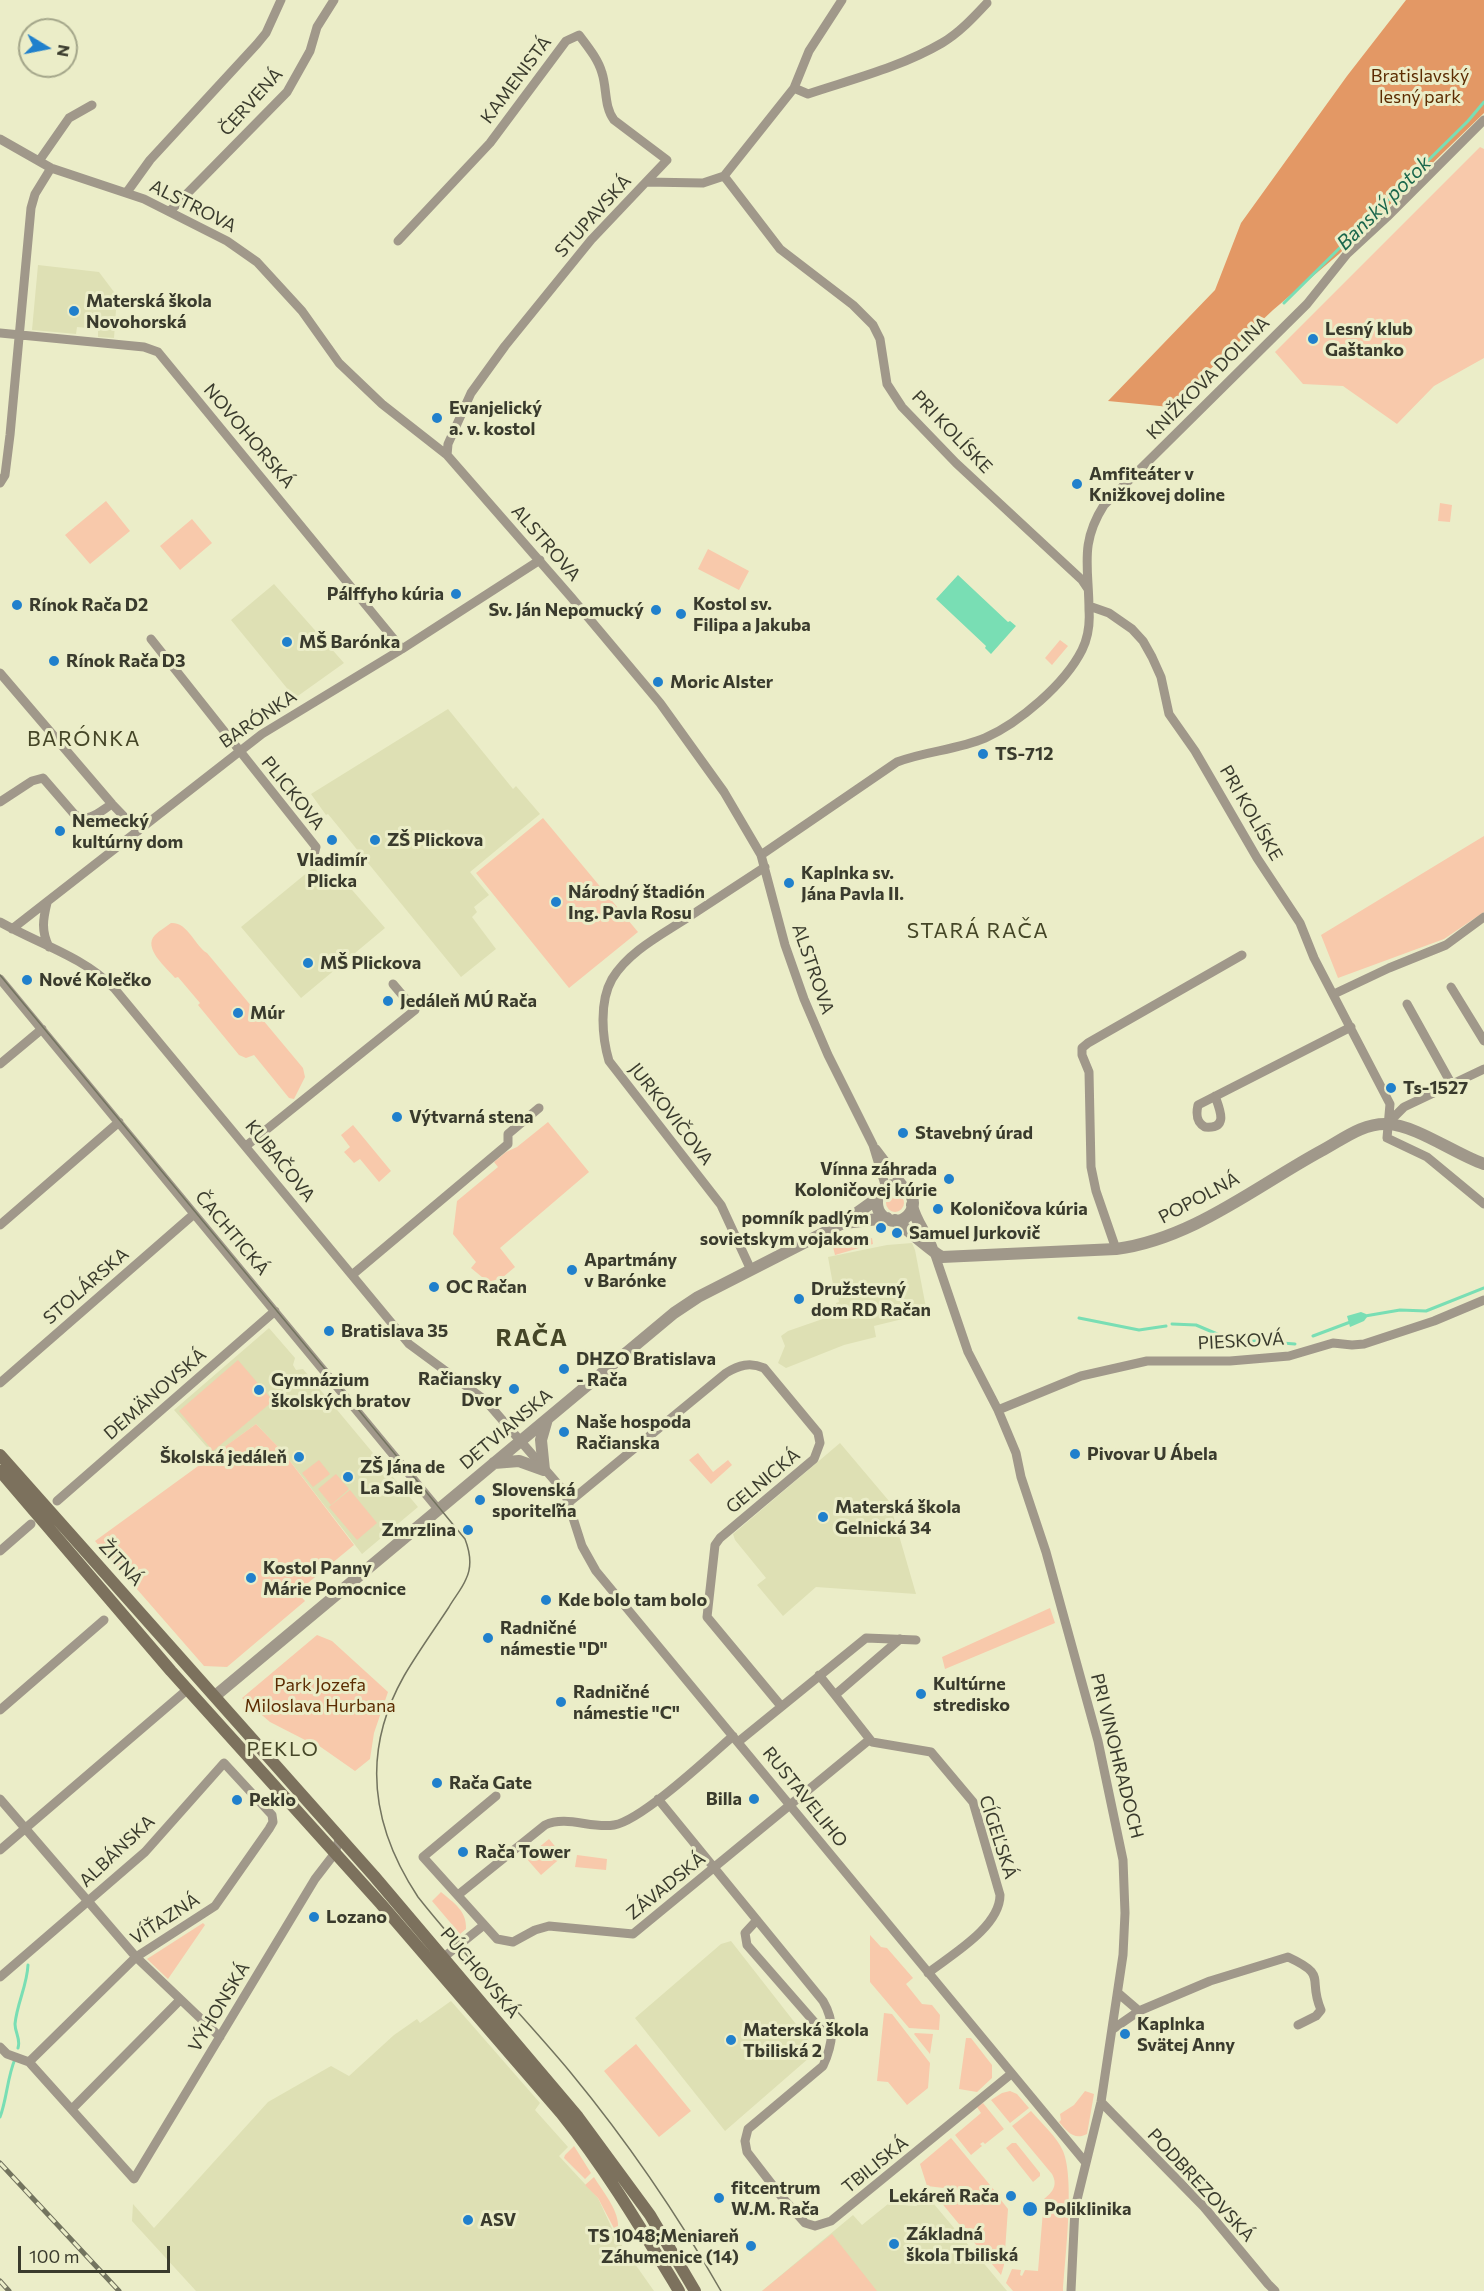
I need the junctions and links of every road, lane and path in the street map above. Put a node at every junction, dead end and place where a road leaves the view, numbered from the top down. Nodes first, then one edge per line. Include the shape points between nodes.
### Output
1 (281, 0) edge
2 (334, 0) edge
3 (842, 0) edge
4 (987, 3) dead end
5 (794, 88) junction
6 (92, 105) dead end
7 (1484, 120) edge
8 (0, 139) edge
9 (39, 161) junction
10 (51, 168) junction
11 (724, 176) junction
12 (646, 182) junction
13 (127, 192) junction
14 (170, 211) junction
15 (398, 241) dead end
16 (0, 333) edge
17 (21, 335) junction
18 (447, 455) junction
19 (0, 483) edge
20 (540, 560) junction
21 (1089, 591) junction
22 (1089, 606) junction
23 (151, 639) dead end
24 (402, 649) junction
25 (0, 673) edge
26 (240, 750) junction
27 (0, 802) edge
28 (112, 804) junction
29 (138, 831) junction
30 (314, 855) dead end
31 (761, 855) junction
32 (765, 867) junction
33 (47, 903) junction
34 (1484, 917) edge
35 (0, 922) edge
36 (12, 929) junction
37 (50, 947) junction
38 (1242, 955) dead end
39 (0, 979) edge
40 (393, 984) dead end
41 (1451, 987) dead end
42 (1334, 994) junction
43 (1407, 1004) dead end
44 (1351, 1027) junction
45 (42, 1029) junction
46 (1484, 1041) edge
47 (0, 1064) edge
48 (1484, 1069) edge
49 (1452, 1085) junction
50 (1215, 1096) dead end
51 (539, 1108) dead end
52 (119, 1122) junction
53 (1388, 1124) junction
54 (873, 1145) junction
55 (246, 1146) junction
56 (1484, 1164) edge
57 (906, 1190) junction
58 (882, 1193) junction
59 (1484, 1204) edge
60 (912, 1205) junction
61 (194, 1214) junction
62 (891, 1219) junction
63 (843, 1223) junction
64 (0, 1225) edge
65 (1116, 1249) junction
66 (934, 1252) junction
67 (751, 1270) junction
68 (352, 1275) junction
69 (1484, 1300) edge
70 (275, 1311) junction
71 (0, 1383) edge
72 (998, 1410) junction
73 (547, 1418) junction
74 (520, 1440) junction
75 (0, 1455) edge
76 (494, 1463) junction
77 (544, 1470) junction
78 (0, 1471) edge
79 (57, 1501) dead end
80 (568, 1503) junction
81 (438, 1509) junction
82 (31, 1524) dead end
83 (0, 1551) edge
84 (104, 1620) dead end
85 (900, 1639) junction
86 (916, 1640) dead end
87 (819, 1676) junction
88 (188, 1689) junction
89 (215, 1695) junction
90 (835, 1695) junction
91 (781, 1706) junction
92 (0, 1710) edge
93 (216, 1720) junction
94 (736, 1739) junction
95 (869, 1740) junction
96 (246, 1787) joint
97 (496, 1796) dead end
98 (0, 1799) edge
99 (658, 1799) junction
100 (790, 1806) junction
101 (25, 1828) junction
102 (340, 1836) junction
103 (0, 1850) edge
104 (335, 1853) junction
105 (716, 1867) junction
106 (458, 1895) junction
107 (87, 1902) junction
108 (757, 1920) junction
109 (484, 1925) junction
110 (449, 1955) junction
111 (136, 1957) junction
112 (428, 1959) junction
113 (928, 1973) junction
114 (0, 1977) edge
115 (1118, 1993) junction
116 (180, 2000) junction
117 (1139, 2011) junction
118 (1298, 2025) dead end
119 (1113, 2029) junction
120 (832, 2035) junction
121 (220, 2037) junction
122 (0, 2047) edge
123 (29, 2062) junction
124 (1011, 2074) junction
125 (1101, 2102) junction
126 (72, 2109) junction
127 (1086, 2163) junction
128 (679, 2291) edge
129 (695, 2291) edge
130 (1071, 2291) edge
131 (1275, 2291) edge

1 - 13 street via 266,33 150,160
2 - 14 street, ČERVENÁ via 287,92
3 - 5 street via 809,51
4 - 5 street via 943,42 892,66 808,94
5 - 11 street
6 - 9 street via 69,118
7 - 21 street, KNIŽKOVA DOLINA via 1347,254 1307,304 1104,505 1088,536
8 - 9 street, ALSTROVA
9 - 10 street, ALSTROVA
10 - 13 street, ALSTROVA
10 - 17 street via 31,208
11 - 12 street, STUPAVSKÁ via 703,183
11 - 21 street, PRI KOLÍSKE via 780,249 854,305 873,325 880,339 887,384 902,407
12 - 15 street, KAMENISTÁ via 667,160 609,114 598,61 579,35 566,41 490,143
12 - 18 street, STUPAVSKÁ via 591,240 505,346 471,393 448,444
13 - 14 street, ALSTROVA
14 - 18 street, ALSTROVA via 257,262 302,311 339,363 382,404
16 - 17 street, NOVOHORSKÁ
17 - 19 street via 6,473
17 - 24 street, NOVOHORSKÁ via 144,347 158,352
18 - 20 street, ALSTROVA
20 - 24 street, BARÓNKA
20 - 31 street, ALSTROVA via 660,703 724,792
21 - 22 street, KNIŽKOVA DOLINA
22 - 31 street, KNIŽKOVA DOLINA via 1088,634 1068,672 1010,723 984,738 897,762
22 - 42 street, PRI KOLÍSKE via 1109,613 1143,641 1161,677 1169,714 1300,923
23 - 26 street, PLICKOVA
24 - 26 street, BARÓNKA
25 - 28 street
26 - 29 street, BARÓNKA
26 - 30 street, PLICKOVA via 316,847
27 - 28 street via 32,781 46,777 82,819 89,819
28 - 29 street
29 - 33 street, BARÓNKA
31 - 32 street, ALSTROVA
32 - 54 street, ALSTROVA via 804,999
32 - 67 street, JURKOVIČOVA via 633,956 612,980 604,1008 609,1061 721,1205
33 - 36 street, BARÓNKA
33 - 37 street via 43,933
34 - 42 street via 1446,945
35 - 36 street, KUBAČOVA
36 - 37 street, KUBAČOVA
37 - 55 street, KUBAČOVA via 75,958 114,988
38 - 65 street via 1082,1048 1089,1072 1091,1167
39 - 45 street, ČACHTICKÁ
40 - 55 street via 415,1010
41 - 46 street
42 - 44 street, PRI KOLÍSKE
43 - 49 street
44 - 50 street
44 - 53 street, PRI KOLÍSKE via 1390,1104
45 - 47 street
45 - 52 street, ČACHTICKÁ
48 - 49 street, POPOLNÁ
49 - 53 street, POPOLNÁ via 1404,1107
51 - 68 street via 508,1134 508,1144
52 - 61 street, ČACHTICKÁ
52 - 64 street
53 - 56 street via 1406,1128
53 - 59 street via 1387,1138 1427,1157
53 - 65 street, POPOLNÁ via 1371,1125 1355,1132 1197,1223 1138,1246
54 - 57 street, ALSTROVA
54 - 58 street, ALSTROVA
55 - 68 street, KUBAČOVA
57 - 58 street via 895,1185
57 - 60 street
58 - 62 street via 878,1209
58 - 63 street, DETVIANSKA
60 - 62 street via 906,1217
60 - 66 street, PRI VINOHRADOCH
61 - 70 street, ČACHTICKÁ
61 - 71 street, STOLÁRSKA
62 - 63 street, DETVIANSKA
62 - 66 street
63 - 67 street, DETVIANSKA
65 - 66 street, POPOLNÁ via 948,1257
66 - 72 street, PRI VINOHRADOCH via 968,1352
67 - 73 street, DETVIANSKA via 675,1312
68 - 74 street, KUBAČOVA via 409,1344 480,1395
69 - 72 street, PIESKOVÁ via 1364,1344 1333,1343 1289,1356 1242,1360 1147,1360 1081,1376
70 - 79 street, DEMÄNOVSKÁ
70 - 81 street, ČACHTICKÁ
72 - 115 street, PRI VINOHRADOCH via 1016,1453 1046,1552 1108,1784 1124,1879 1125,1936
73 - 74 street, DETVIANSKA
73 - 77 street via 541,1440
74 - 76 street, DETVIANSKA
74 - 77 street, RUSTAVELIHO
75 - 89 main road, ŽITNÁ
76 - 77 street via 519,1461
76 - 81 street, DETVIANSKA
77 - 80 street, RUSTAVELIHO via 562,1489
78 - 88 main road, ŽITNÁ
80 - 91 street, GELNICKÁ via 726,1373 744,1365 766,1370 818,1434 819,1450 814,1459 720,1538 707,1617
80 - 94 street, RUSTAVELIHO via 582,1546 597,1571
81 - 89 street, DETVIANSKA
82 - 83 street
84 - 92 street
85 - 86 street
85 - 87 street via 866,1638
85 - 90 street
87 - 90 street
87 - 91 street
88 - 89 main road
88 - 93 main road, PÚCHOVSKÁ
88 - 101 street
89 - 93 main road
89 - 102 main road, PÚCHOVSKÁ
90 - 95 street
91 - 94 street
93 - 104 main road, PÚCHOVSKÁ
94 - 99 street
94 - 100 street, RUSTAVELIHO
95 - 100 street
95 - 113 street, CÍGEĽSKÁ via 931,1752 972,1800 1000,1897 982,1930
96 - 107 street, ALBÁNSKA via 224,1763 145,1852
96 - 111 street, VÍŤAZNÁ via 272,1815 270,1829 215,1906
97 - 106 street, ZÁVADSKÁ via 423,1857
98 - 101 street
99 - 105 street, TBILISKÁ
99 - 106 street via 633,1818 612,1825 561,1821 545,1825
100 - 105 street, ZÁVADSKÁ
100 - 113 street, RUSTAVELIHO
101 - 103 street
101 - 107 street
102 - 104 street
102 - 110 main road, PÚCHOVSKÁ via 432,1943
104 - 112 main road, PÚCHOVSKÁ
104 - 121 street, VÝHONSKÁ via 315,1879
105 - 108 street, TBILISKÁ
105 - 109 street, ZÁVADSKÁ via 633,1934 549,1926 513,1942 497,1939
106 - 109 street, ZÁVADSKÁ
107 - 111 street
107 - 114 street, ALBÁNSKA
108 - 120 street, TBILISKÁ via 823,2001
108 - 120 street via 745,1933 747,1945 824,2032
109 - 110 street
110 - 112 street via 437,1962
110 - 129 main road, PÚCHOVSKÁ via 460,1978 610,2159 650,2215
111 - 116 street
111 - 123 street, VÍŤAZNÁ
112 - 128 main road, PÚCHOVSKÁ via 586,2144
113 - 124 street, RUSTAVELIHO
115 - 117 street
115 - 119 street, PRI VINOHRADOCH
116 - 121 street
116 - 126 street
117 - 118 street via 1210,1981 1288,1957 1308,1966 1316,1978 1316,1998 1321,2010
117 - 119 street
119 - 125 street, PRI VINOHRADOCH
120 - 124 street, TBILISKÁ via 823,2066 748,2129 745,2137 748,2154 801,2219 811,2225 831,2221
121 - 126 street, VÝHONSKÁ via 134,2179
122 - 123 street via 7,2054
123 - 126 street
124 - 127 street, RUSTAVELIHO
125 - 127 street, PRI VINOHRADOCH
125 - 131 street, PODBREZOVSKÁ via 1204,2207
127 - 130 street, PRI VINOHRADOCH via 1075,2208

